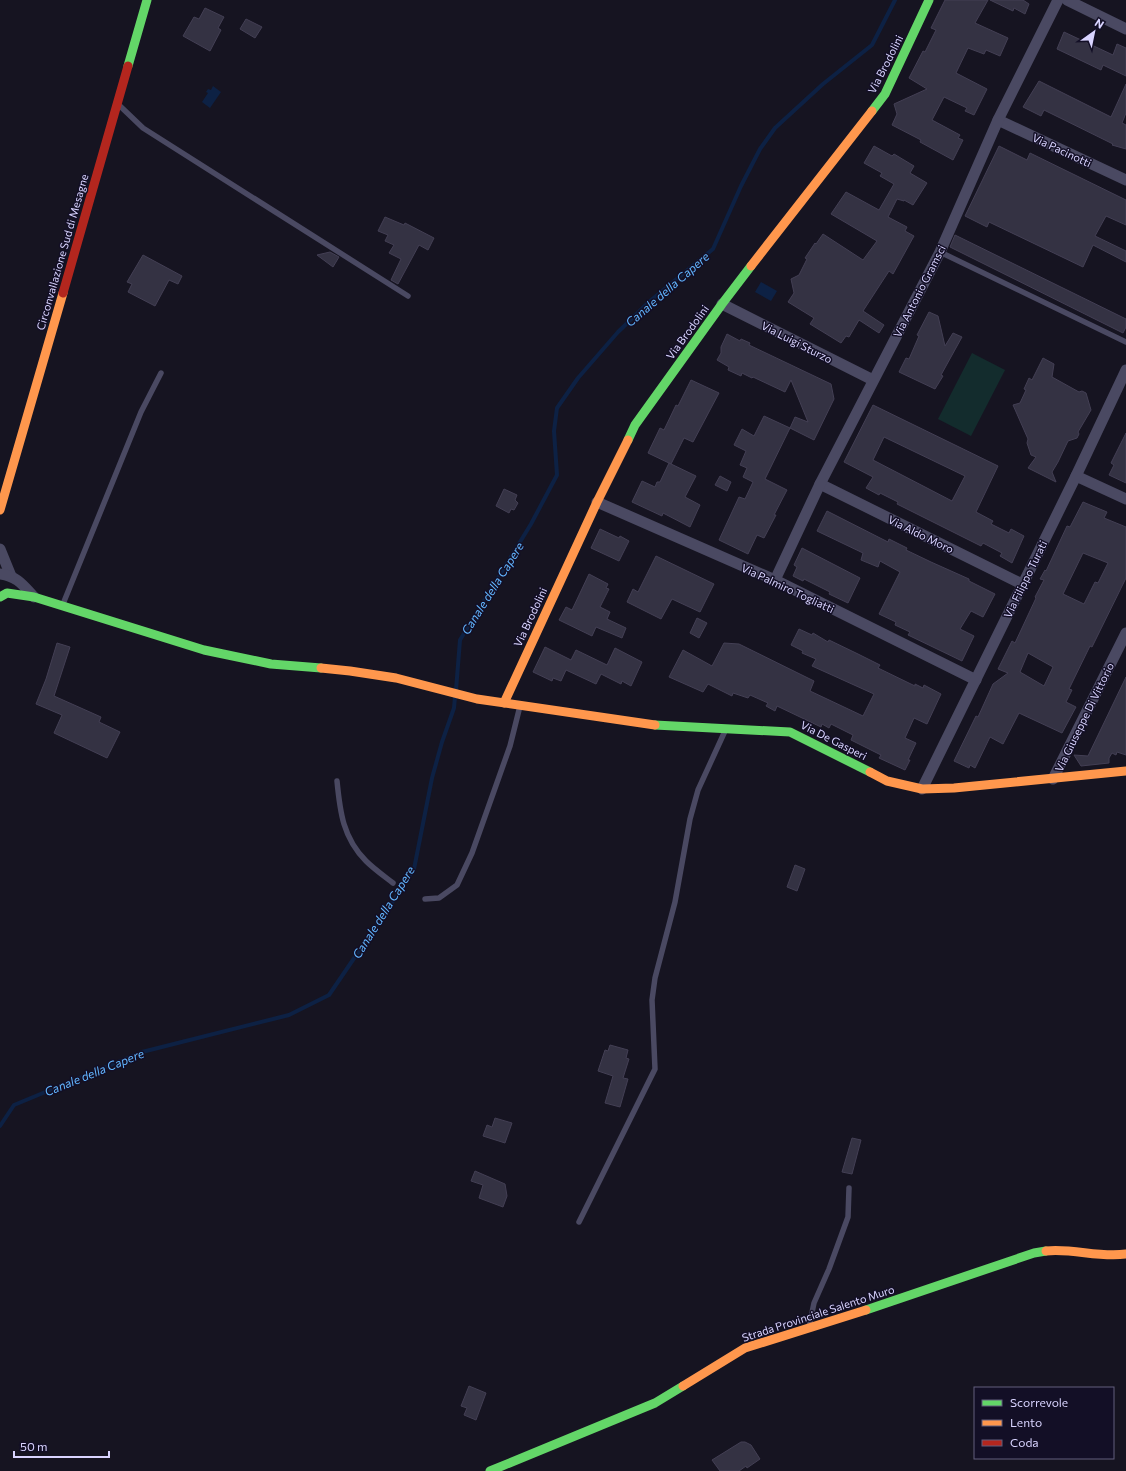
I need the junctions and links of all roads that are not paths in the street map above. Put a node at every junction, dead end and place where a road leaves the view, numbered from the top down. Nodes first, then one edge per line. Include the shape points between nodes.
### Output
1 (147, 0) edge
2 (929, 0) edge
3 (1058, 0) edge
4 (1067, 0) edge
5 (1126, 30) edge
6 (117, 103) junction
7 (998, 120) junction
8 (1126, 180) edge
9 (940, 252) junction
10 (408, 296) dead end
11 (722, 304) junction
12 (1126, 342) edge
13 (1126, 370) edge
14 (161, 373) dead end
15 (873, 380) junction
16 (1076, 476) junction
17 (820, 484) junction
18 (1126, 499) edge
19 (597, 502) junction
20 (0, 510) edge
21 (0, 549) edge
22 (5, 575) edge
23 (775, 580) junction
24 (1022, 584) junction
25 (2, 592) edge
26 (34, 597) junction
27 (62, 606) junction
28 (1126, 633) edge
29 (976, 680) junction
30 (504, 703) junction
31 (520, 705) junction
32 (726, 729) junction
33 (1126, 771) edge
34 (1053, 779) junction
35 (336, 781) dead end
36 (922, 789) junction
37 (393, 883) dead end
38 (425, 899) dead end
39 (849, 1188) dead end
40 (579, 1222) dead end
41 (1126, 1254) edge
42 (808, 1329) junction
43 (490, 1471) edge

1 - 6 street, Circonvallazione Sud di Mesagne
2 - 11 street, Via Brodolini via 885,94
3 - 7 street, Via Antonio Gramsci
4 - 5 street
6 - 10 lane via 143,128
6 - 20 street, Circonvallazione Sud di Mesagne
7 - 8 street, Via Pacinotti
7 - 9 street, Via Antonio Gramsci
9 - 12 lane
9 - 15 street, Via Antonio Gramsci
11 - 15 street, Via Luigi Sturzo
11 - 19 street, Via Brodolini via 635,424
13 - 16 street, Via Filippo Turati
14 - 27 lane via 141,412
15 - 17 street, Via Antonio Gramsci
16 - 18 street
16 - 24 street, Via Filippo Turati
17 - 23 street, Via Antonio Gramsci
17 - 24 street, Via Aldo Moro
19 - 23 street, Via Palmiro Togliatti
19 - 30 street, Via Brodolini
21 - 22 street
22 - 26 street via 22,584
23 - 29 street, Via Palmiro Togliatti
24 - 29 street, Via Filippo Turati
25 - 26 street, Via De Gasperi
26 - 27 street, Via De Gasperi
27 - 30 street, Via De Gasperi via 204,650 271,664 396,678 477,699
28 - 34 street, Via Giuseppe Di Vittorio
29 - 36 street, Via Filippo Turati
30 - 31 street, Via De Gasperi
31 - 32 street, Via De Gasperi via 661,726
31 - 38 lane via 510,746 472,853 457,885 439,898
32 - 36 street, Via De Gasperi via 790,732 887,781
32 - 40 lane via 698,790 692,811 675,902 655,978 652,1000 655,1069
33 - 34 street, Via De Gasperi
34 - 36 street, Via De Gasperi
35 - 37 lane via 340,814 348,837 357,852
39 - 42 lane via 848,1217 814,1303
41 - 42 street, Strada Provinciale Salento Muro via 1120,1256 1060,1250 1034,1253
42 - 43 street, Strada Provinciale Salento Muro via 745,1348 655,1403

